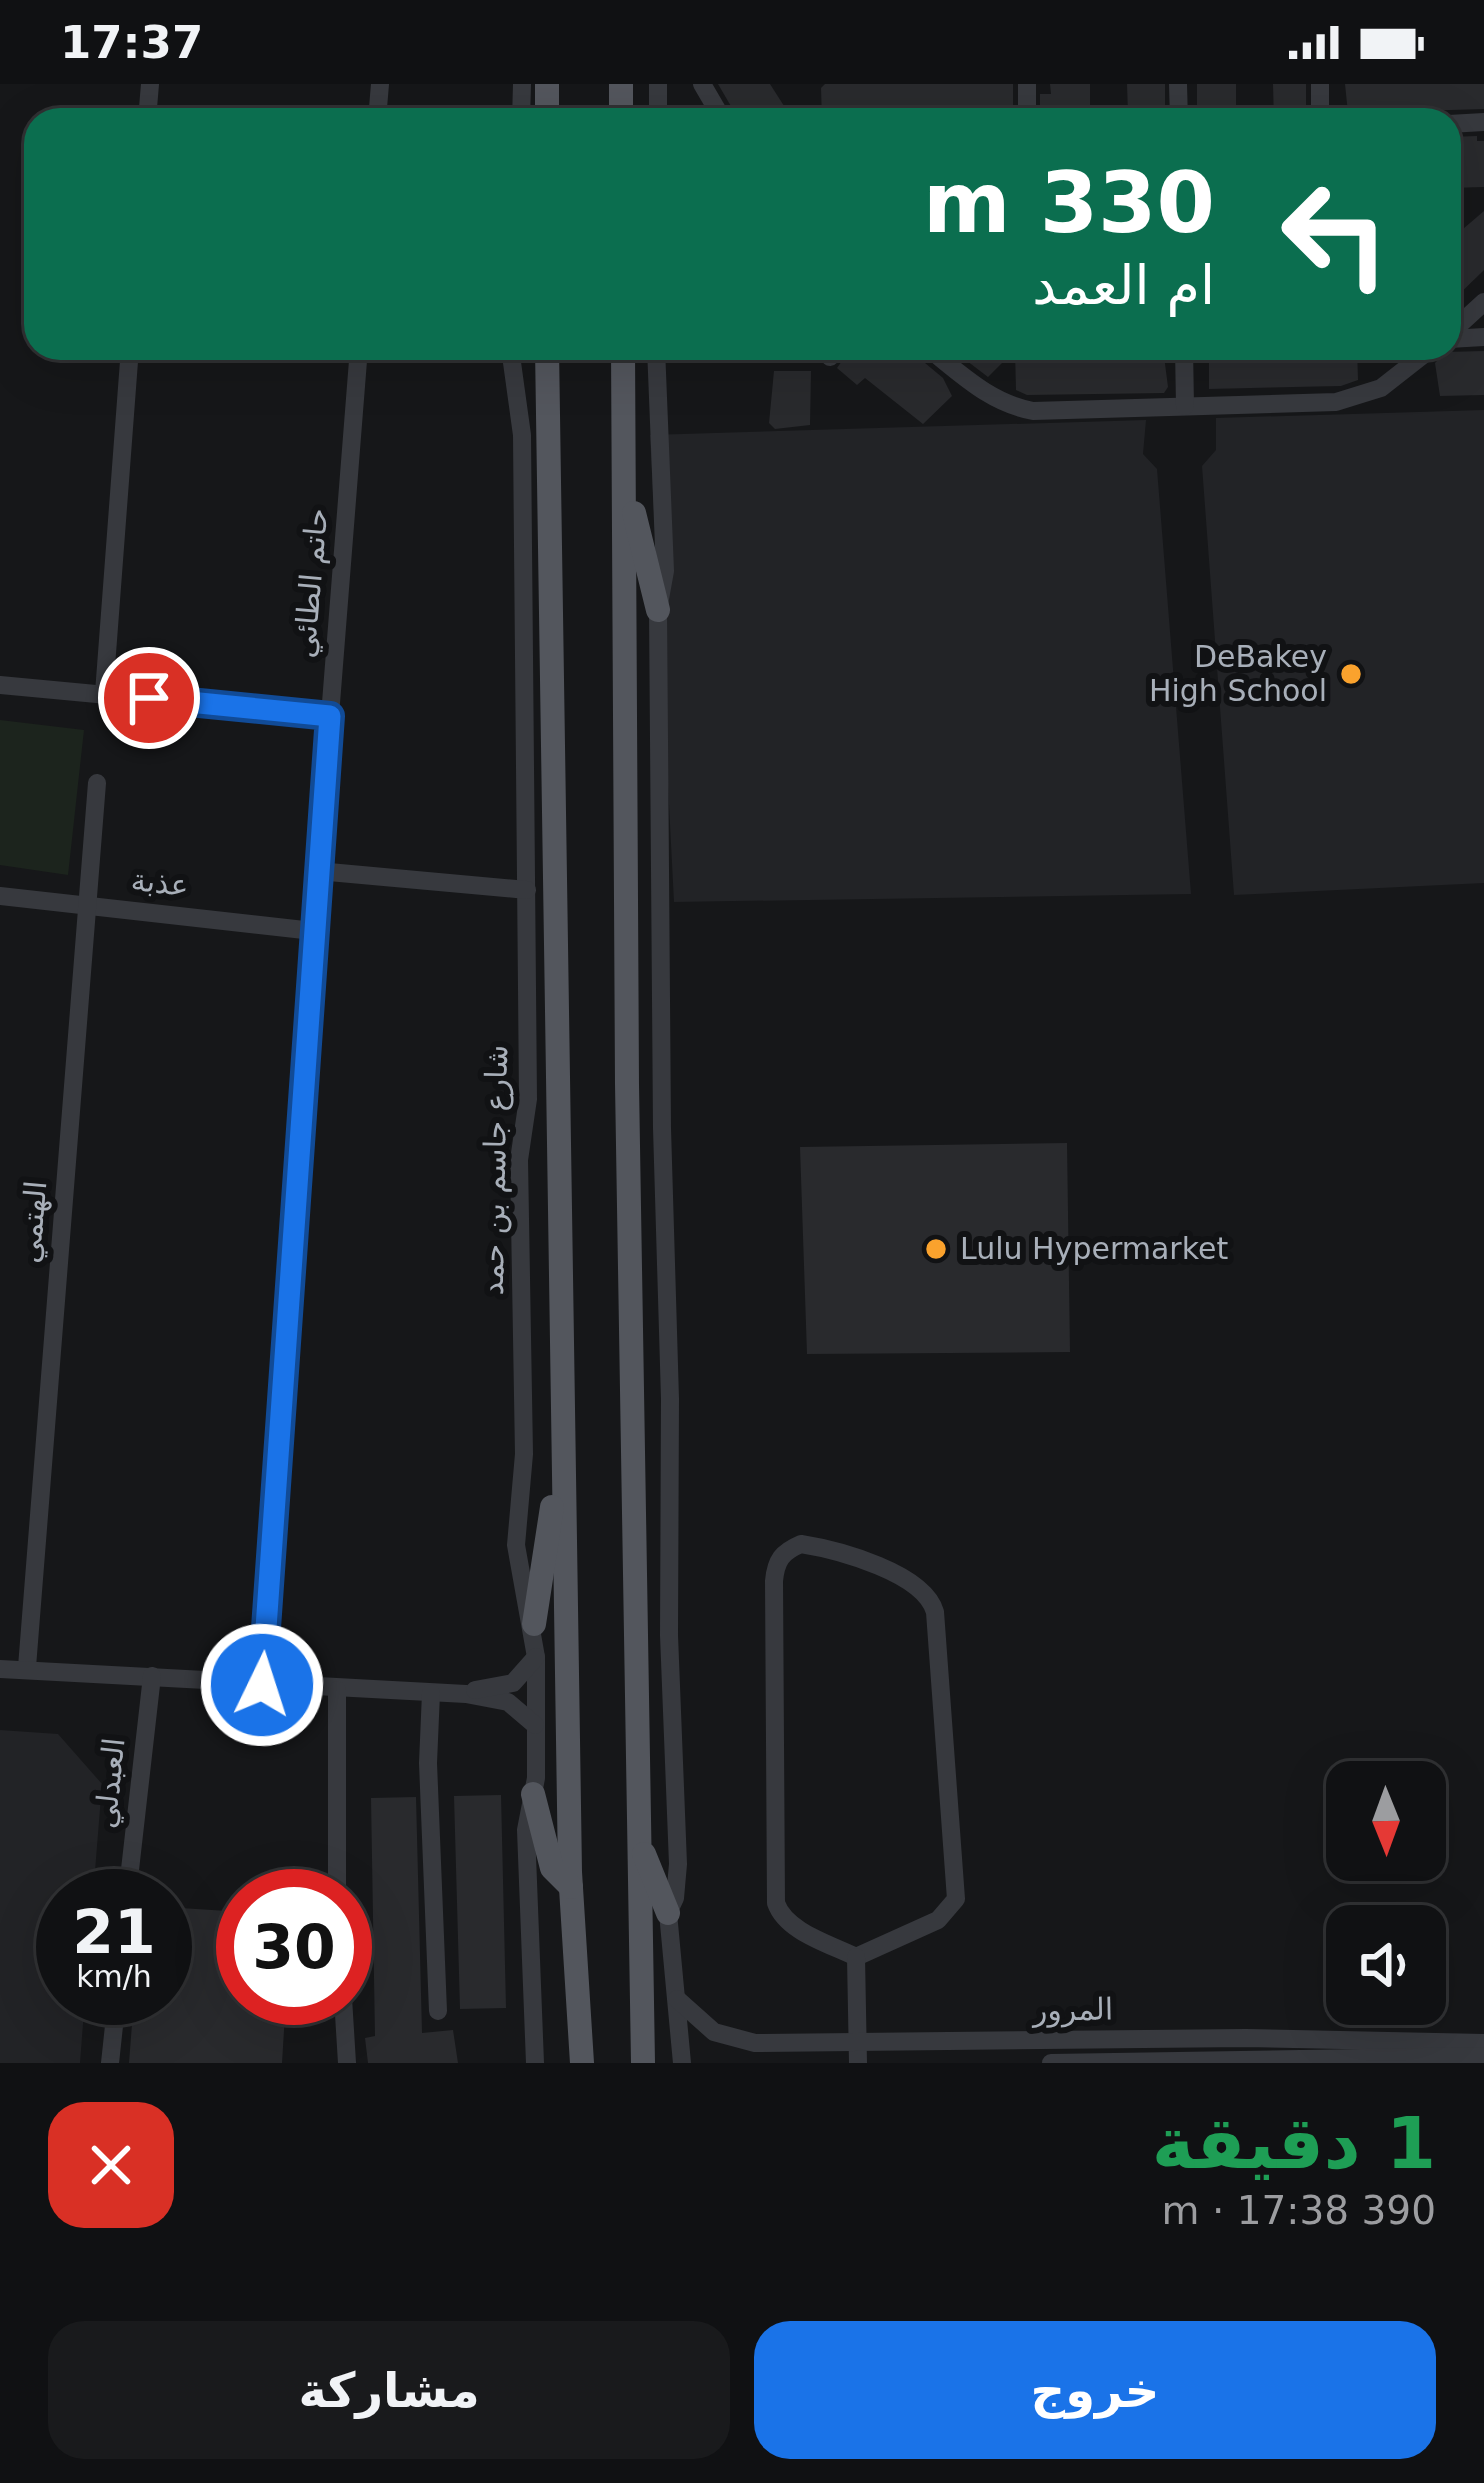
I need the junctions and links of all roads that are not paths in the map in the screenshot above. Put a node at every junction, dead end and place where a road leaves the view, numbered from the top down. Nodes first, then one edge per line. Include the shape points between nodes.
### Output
1 (1484, 302) edge
2 (1461, 325) edge
3 (129, 360) edge
4 (358, 360) edge
5 (512, 360) edge
6 (545, 360) edge
7 (622, 360) edge
8 (656, 360) edge
9 (944, 360) edge
10 (1184, 360) edge
11 (1417, 360) edge
12 (1185, 406) junction
13 (623, 448) junction
14 (658, 610) junction
15 (0, 685) edge
16 (104, 693) junction
17 (330, 716) junction
18 (97, 783) dead end
19 (318, 871) junction
20 (527, 890) junction
21 (0, 896) edge
22 (88, 904) junction
23 (313, 931) junction
24 (564, 1484) junction
25 (534, 1624) junction
26 (536, 1657) junction
27 (0, 1659) edge
28 (27, 1667) junction
29 (0, 1669) edge
30 (152, 1676) junction
31 (262, 1685) junction
32 (337, 1690) junction
33 (430, 1693) junction
34 (466, 1694) junction
35 (535, 1725) junction
36 (533, 1794) junction
37 (637, 1836) junction
38 (131, 1869) edge
39 (337, 1869) edge
40 (571, 1887) junction
41 (668, 1913) junction
42 (856, 1957) junction
43 (677, 1999) junction
44 (438, 2011) dead end
45 (114, 2025) edge
46 (344, 2025) edge
47 (1246, 2038) junction
48 (1073, 2041) junction
49 (858, 2042) junction
50 (1484, 2043) edge
51 (1484, 2056) edge
52 (1247, 2062) edge
53 (110, 2063) edge
54 (346, 2063) edge
55 (536, 2063) edge
56 (586, 2063) edge
57 (643, 2063) edge
58 (682, 2063) edge
59 (858, 2063) edge
60 (1052, 2063) edge
61 (1074, 2063) edge

1 - 2 street
3 - 16 street
4 - 17 street, حاتم الطائي
5 - 20 street, شارع جاسم بن حمد via 522,435
6 - 24 main road, شارع جاسم بن حمد
7 - 13 main road
8 - 14 street via 664,571
9 - 12 street via 1007,406 1033,411
10 - 12 street
11 - 12 street via 1381,388 1336,402
13 - 14 main road
13 - 37 main road
14 - 41 street via 678,1864
15 - 16 street
16 - 17 street
17 - 19 street, حاتم الطائي
18 - 22 street, الهتمي
19 - 20 street
19 - 23 street, حاتم الطائي
20 - 25 street, شارع جاسم بن حمد via 528,1100 519,1160 524,1454 516,1545
21 - 22 street, عذبة
22 - 23 street, عذبة
22 - 28 street, الهتمي
23 - 31 street, حاتم الطائي
24 - 25 main road via 552,1507
24 - 40 main road, شارع جاسم بن حمد
25 - 26 street, شارع جاسم بن حمد
26 - 34 street via 513,1683
26 - 35 street, شارع جاسم بن حمد
27 - 28 street
28 - 29 street
28 - 30 street
30 - 31 street
30 - 38 street, العبدلي
31 - 32 street
32 - 33 street
32 - 39 street
33 - 34 street
33 - 44 street
34 - 35 street via 508,1702
35 - 36 street, شارع جاسم بن حمد
36 - 40 main road via 552,1868
36 - 55 street, شارع جاسم بن حمد via 526,1830
37 - 41 main road
37 - 57 main road
40 - 56 main road, شارع جاسم بن حمد
41 - 43 street
42 - 42 street via 791,1924 776,1903 774,1581 785,1550 801,1544 916,1582 935,1612 956,1899 938,1920
42 - 49 street
43 - 49 street, المرور via 699,2023 734,2040
43 - 58 street
45 - 53 street
46 - 54 street
47 - 48 street, المرور
47 - 50 street, المرور
47 - 52 street
48 - 49 street, المرور
48 - 61 street
49 - 59 street
51 - 52 street, المرور
52 - 61 street, المرور
60 - 61 street, المرور

